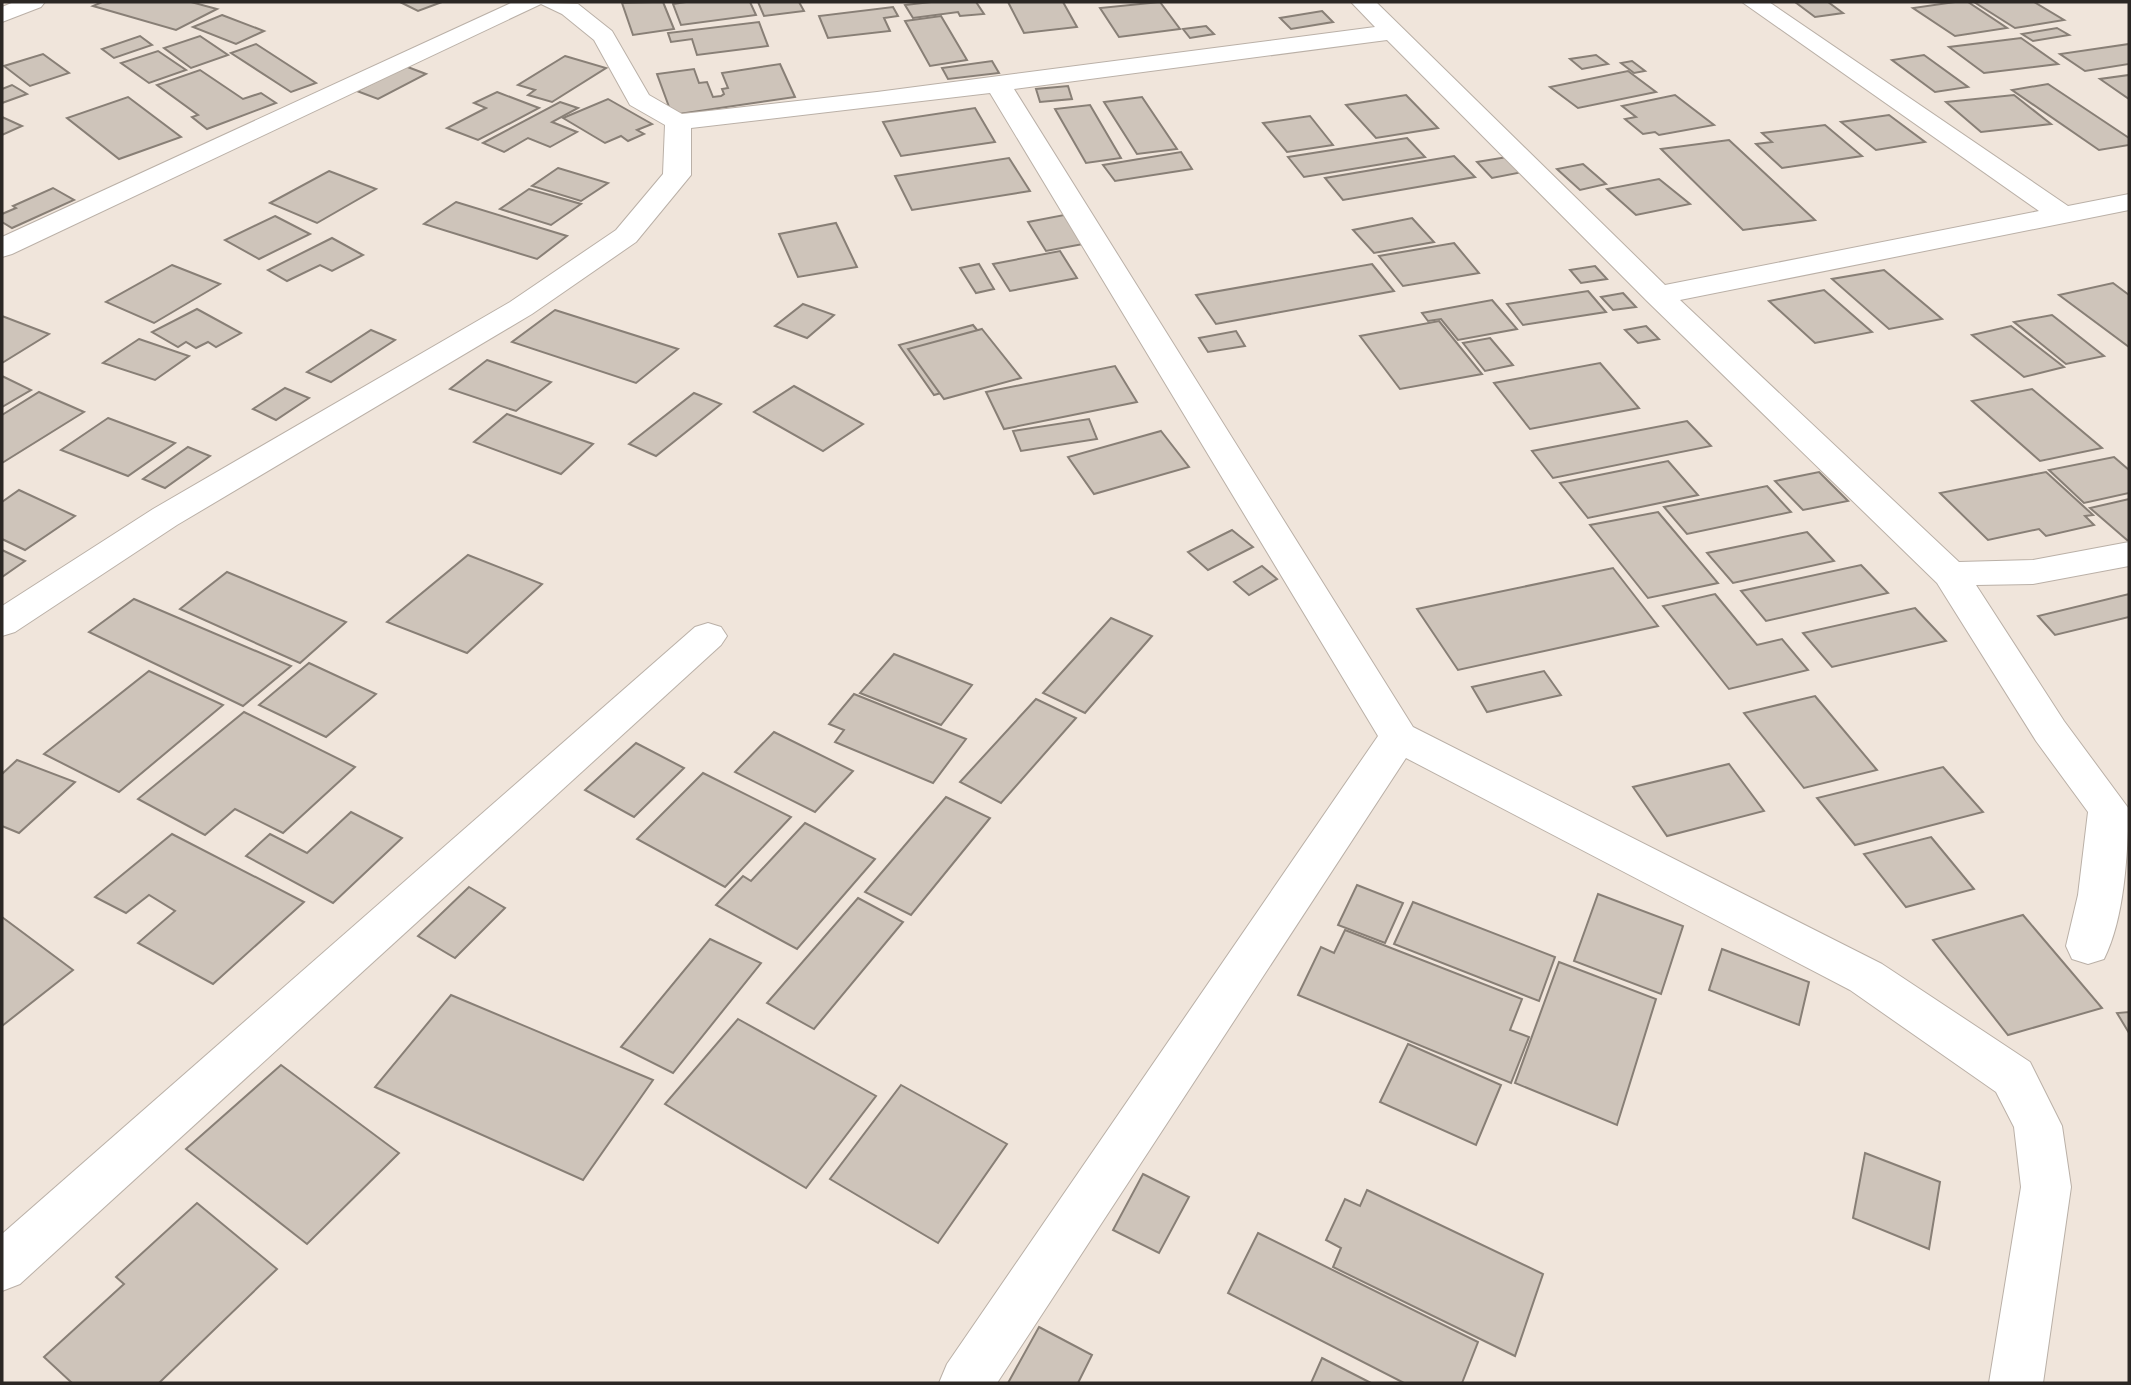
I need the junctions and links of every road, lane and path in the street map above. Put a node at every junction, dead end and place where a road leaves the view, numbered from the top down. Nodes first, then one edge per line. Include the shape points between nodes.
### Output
1 (33, 2) edge
2 (531, 2) edge
3 (551, 2) edge
4 (1363, 2) edge
5 (1754, 2) edge
6 (2, 15) edge
7 (1390, 32) junction
8 (997, 83) junction
9 (678, 122) junction
10 (2129, 202) edge
11 (2063, 215) junction
12 (2, 248) edge
13 (1658, 295) junction
14 (2129, 554) edge
15 (1950, 574) junction
16 (2, 623) edge
17 (708, 636) dead end
18 (1399, 737) junction
19 (2088, 946) dead end
20 (2, 1267) edge
21 (966, 1383) edge
22 (2016, 1383) edge

1 - 6 street
2 - 12 street
3 - 9 street via 570,9 604,36 639,100
4 - 7 street
5 - 11 street
7 - 8 street
7 - 13 street
8 - 9 street
8 - 18 street
9 - 16 street via 677,175 626,236 520,308 165,517
10 - 11 street
11 - 13 street
13 - 15 street
14 - 15 street via 2033,572
15 - 19 street via 2050,732 2109,810
17 - 20 street
18 - 21 street
18 - 22 street via 1866,977 2013,1077 2038,1126 2046,1187

